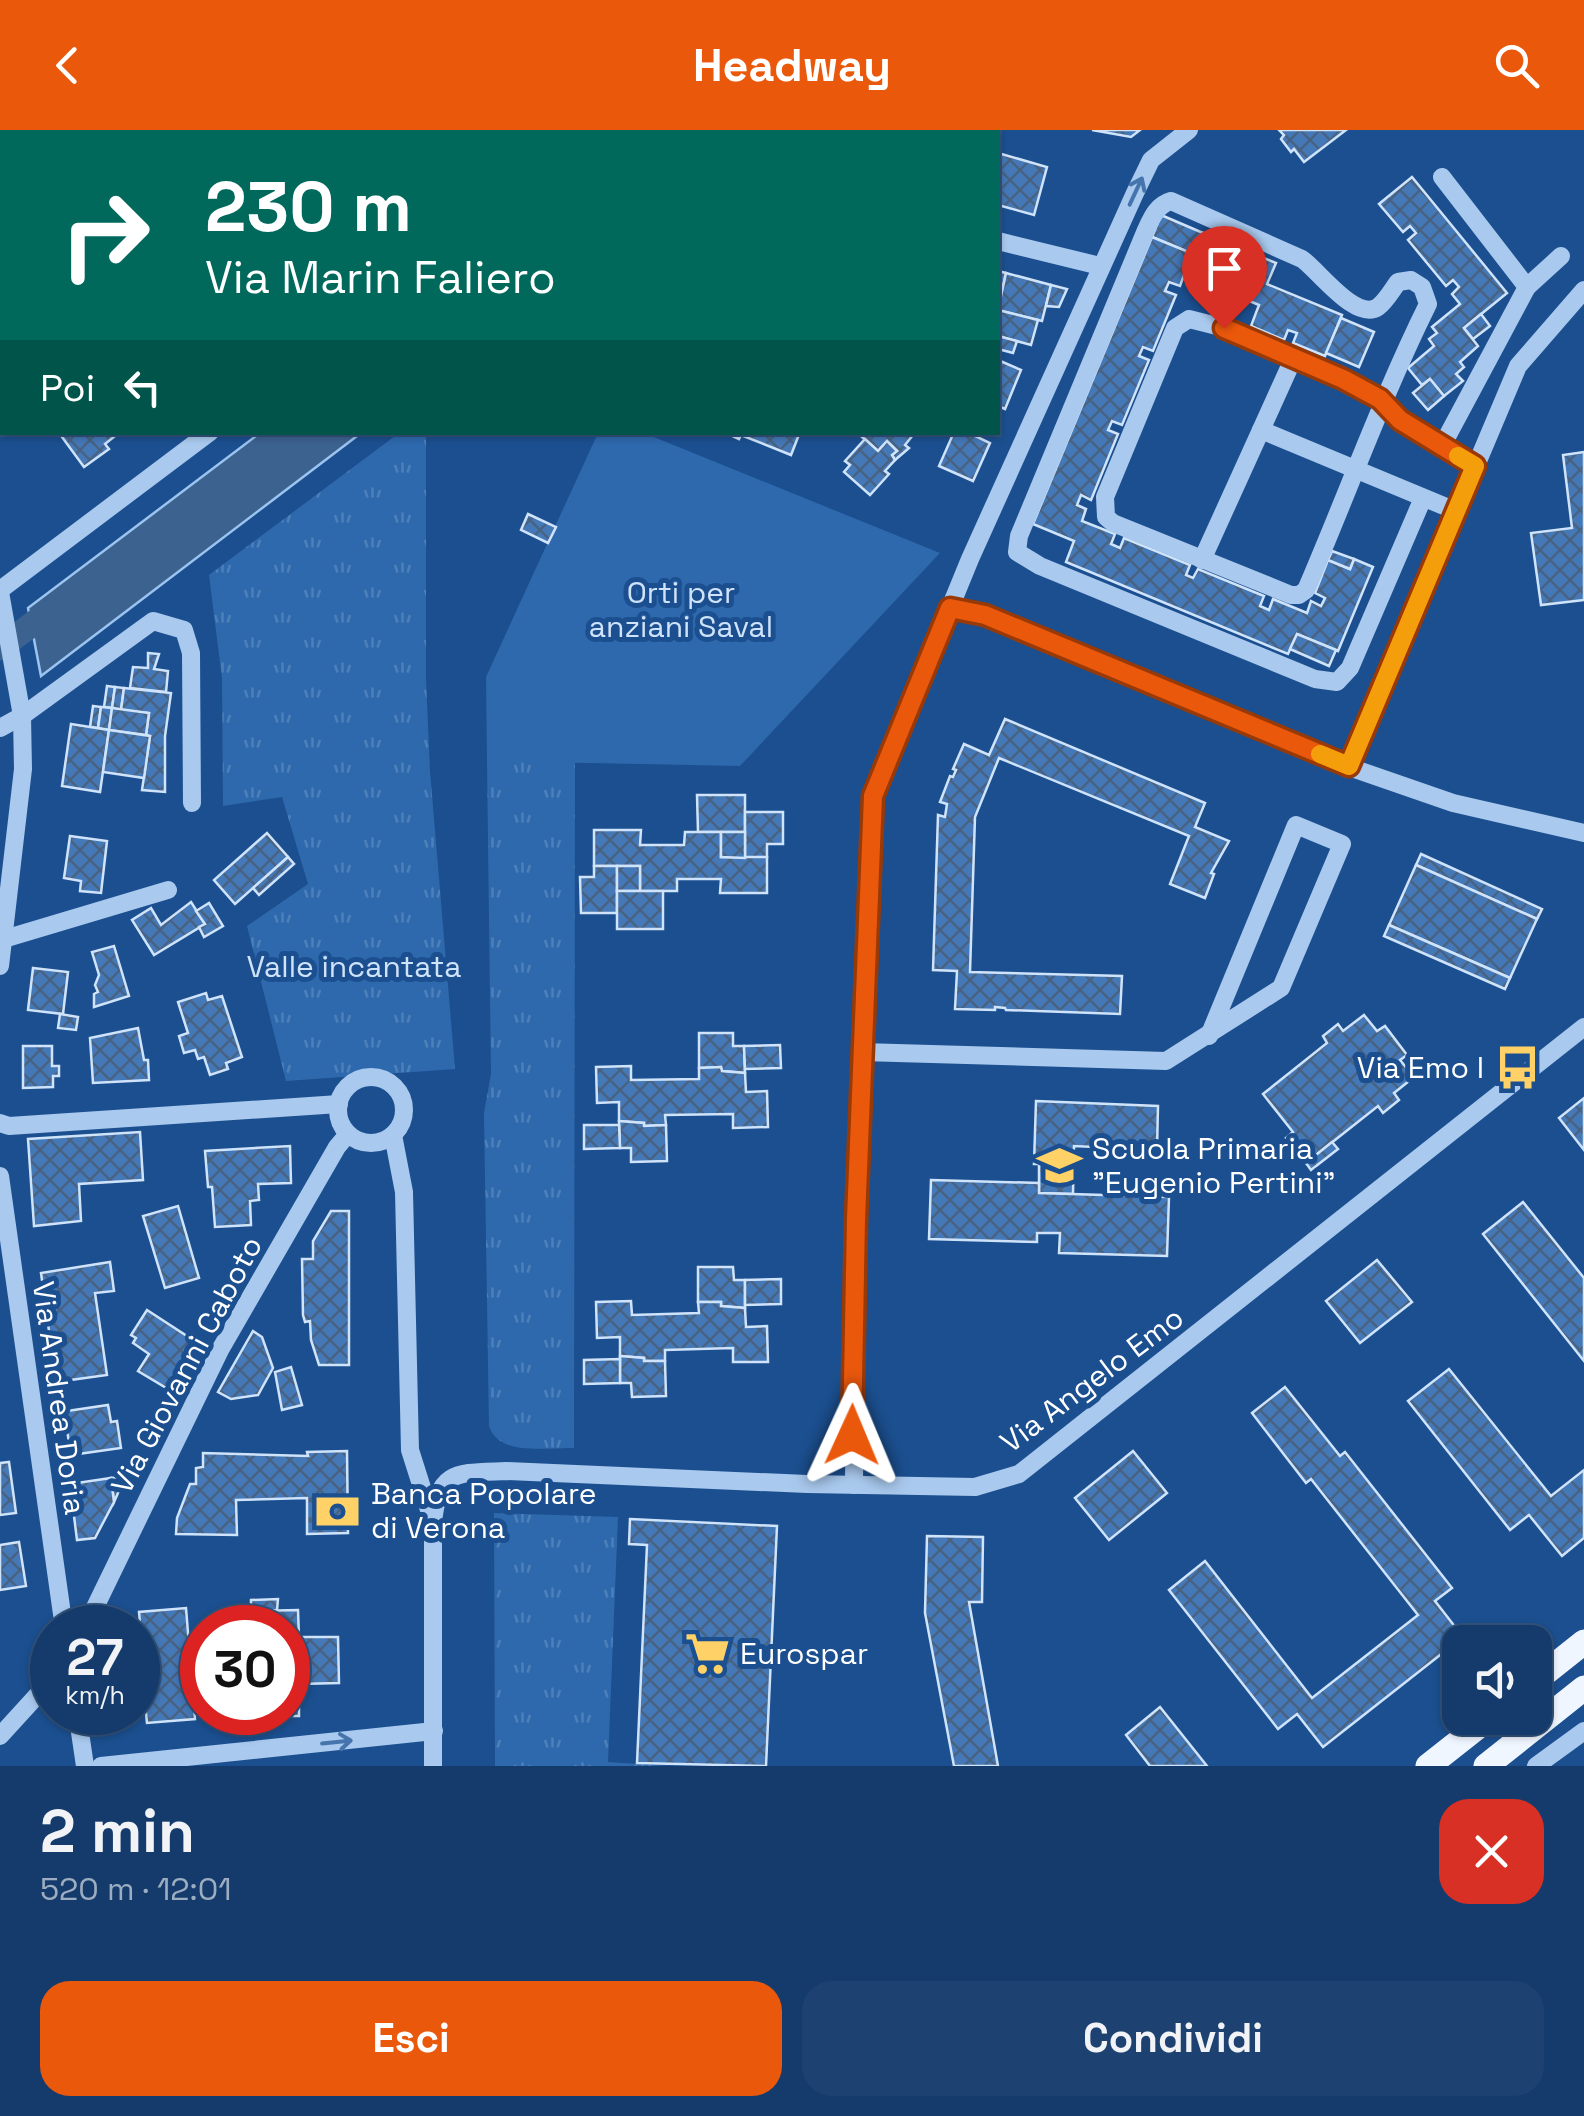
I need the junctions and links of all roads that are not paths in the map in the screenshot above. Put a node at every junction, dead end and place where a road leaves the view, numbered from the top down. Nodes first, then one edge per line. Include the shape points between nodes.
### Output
1 (1189, 130) edge
2 (1442, 177) dead end
3 (1000, 241) edge
4 (1561, 256) dead end
5 (1100, 266) junction
6 (1527, 287) junction
7 (1584, 290) edge
8 (1294, 358) junction
9 (1384, 403) junction
10 (1261, 430) junction
11 (206, 435) edge
12 (1442, 446) junction
13 (1475, 466) junction
14 (1356, 470) junction
15 (1423, 498) junction
16 (1456, 512) junction
17 (1202, 560) junction
18 (0, 591) edge
19 (950, 608) junction
20 (21, 707) junction
21 (0, 728) edge
22 (1349, 766) junction
23 (192, 803) dead end
24 (1584, 832) edge
25 (168, 890) dead end
26 (4, 940) junction
27 (0, 966) edge
28 (1584, 1027) edge
29 (1209, 1036) junction
30 (862, 1052) junction
31 (338, 1104) junction
32 (0, 1123) edge
33 (348, 1134) junction
34 (393, 1135) junction
35 (0, 1176) edge
36 (854, 1485) junction
37 (433, 1524) junction
38 (61, 1605) edge
39 (97, 1605) edge
40 (1584, 1642) edge
41 (1552, 1667) edge
42 (1584, 1688) edge
43 (30, 1703) edge
44 (434, 1731) junction
45 (1584, 1731) edge
46 (80, 1735) edge
47 (1467, 1735) edge
48 (0, 1736) edge
49 (84, 1766) edge
50 (100, 1766) edge
51 (433, 1766) edge
52 (1428, 1766) edge
53 (1486, 1766) edge
54 (1536, 1766) edge

5 -> 1 street via 1150,160
2 - 6 street
3 - 5 street
4 - 6 street
5 - 19 street
6 - 12 street
7 - 13 street via 1518,366
8 - 9 street
8 - 10 street
8 - 17 street via 1200,320 1175,328 1104,509 1126,530
9 - 12 street
9 - 14 street
9 - 15 street via 1428,304 1422,287 1398,282 1382,305 1361,308 1302,259 1164,203 1146,230 1017,552 1296,672 1337,682 1350,668
10 - 14 street
10 - 17 street
11 - 18 street
12 - 13 street
13 - 16 street
14 - 15 street
14 - 17 street via 1300,596
15 - 16 street
16 - 22 street
18 - 20 street
19 - 22 street via 985,615
19 - 30 street via 873,796
20 - 21 street
20 - 23 street via 153,622 184,630
20 - 26 street via 23,769
22 - 24 street via 1452,803
25 - 26 street
26 - 27 street
28 - 36 street, Via Angelo Emo via 1019,1474 975,1487
29 - 29 street via 1281,988 1342,844 1296,826
29 - 30 street via 1166,1061
30 - 36 street
31 - 32 street
31 - 33 street
31 - 34 street via 363,1077 388,1080 404,1100
33 - 34 street via 375,1143
33 - 39 street, Via Giovanni Caboto via 220,1350
34 - 37 street via 404,1192 410,1450
35 - 38 street, Via Andrea Doria
36 - 37 street, Via Angelo Emo via 471,1472 447,1480 436,1495
37 - 44 street
40 - 41 main road
42 - 53 main road
43 - 48 street
50 -> 44 street
44 - 51 street
45 - 54 street
46 - 49 street
47 - 52 main road

